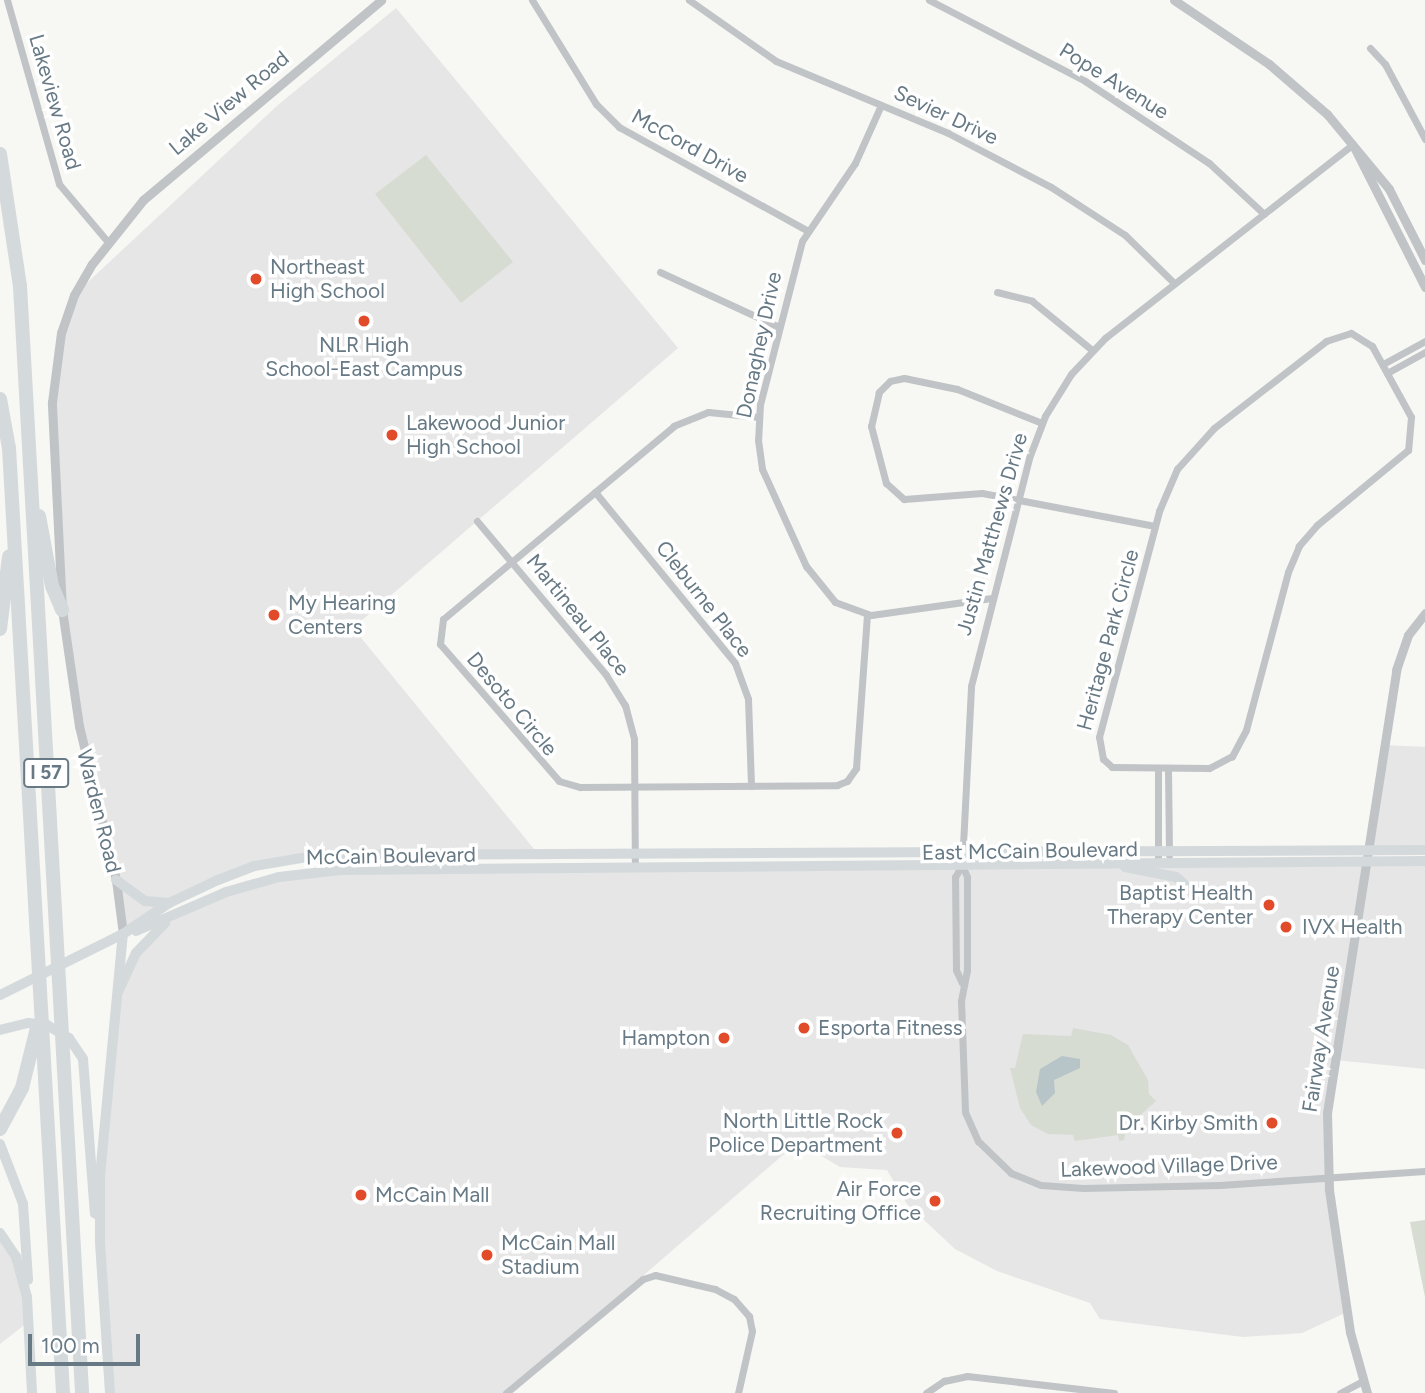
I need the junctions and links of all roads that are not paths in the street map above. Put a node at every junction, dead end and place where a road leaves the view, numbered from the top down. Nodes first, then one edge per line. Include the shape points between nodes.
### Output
1 (7, 0) edge
2 (381, 0) edge
3 (531, 0) edge
4 (690, 0) edge
5 (929, 0) edge
6 (1174, 0) edge
7 (1370, 48) dead end
8 (881, 105) junction
9 (1425, 139) edge
10 (1353, 144) junction
11 (0, 153) edge
12 (1264, 214) junction
13 (806, 230) junction
14 (107, 241) junction
15 (1425, 260) edge
16 (660, 272) dead end
17 (1174, 283) junction
18 (1425, 287) edge
19 (998, 292) dead end
20 (779, 327) junction
21 (1425, 341) edge
22 (1092, 350) junction
23 (1425, 352) edge
24 (1383, 364) junction
25 (1387, 373) junction
26 (0, 399) edge
27 (758, 417) junction
28 (1042, 423) junction
29 (30, 472) junction
30 (595, 492) junction
31 (1018, 499) junction
32 (477, 521) dead end
33 (13, 524) junction
34 (1155, 526) junction
35 (511, 561) junction
36 (992, 598) junction
37 (62, 610) junction
38 (1425, 612) edge
39 (867, 614) junction
40 (0, 629) edge
41 (1158, 769) junction
42 (1168, 769) junction
43 (751, 786) junction
44 (635, 787) junction
45 (1163, 849) junction
46 (1368, 849) junction
47 (1425, 849) edge
48 (963, 852) junction
49 (635, 853) junction
50 (1425, 861) edge
51 (1366, 862) junction
52 (1109, 863) junction
53 (1163, 863) junction
54 (962, 865) junction
55 (635, 867) junction
56 (116, 880) junction
57 (1191, 890) dead end
58 (169, 903) junction
59 (172, 918) junction
60 (123, 934) junction
61 (962, 983) junction
62 (118, 992) junction
63 (0, 995) edge
64 (41, 1009) junction
65 (0, 1030) edge
66 (0, 1129) edge
67 (0, 1144) edge
68 (1425, 1171) edge
69 (1328, 1177) junction
70 (0, 1233) edge
71 (100, 1241) junction
72 (27, 1297) junction
73 (78, 1329) junction
74 (1363, 1381) junction
75 (32, 1393) edge
76 (63, 1393) edge
77 (82, 1393) edge
78 (88, 1393) edge
79 (110, 1393) edge
80 (506, 1393) edge
81 (738, 1393) edge
82 (926, 1393) edge
83 (1114, 1393) edge
84 (1340, 1393) edge
85 (1367, 1393) edge

1 - 14 street, Lakeview Road via 59,184
2 - 14 street, Lake View Road via 177,169
3 - 13 street, McCord Drive via 596,104 619,127
4 - 8 street, Sevier Drive via 776,61
5 - 12 street, Pope Avenue via 1085,81 1209,163
6 - 10 street via 1291,80
7 - 9 street via 1385,64
8 - 13 street, Donaghey Drive via 855,163
8 - 17 street, Sevier Drive via 948,133 1074,201 1125,235
10 - 12 street, Justin Matthews Drive
10 - 15 street via 1394,197
10 - 18 street
11 - 29 highway, I 57 via 20,286
12 - 17 street, Justin Matthews Drive
13 - 20 street, Donaghey Drive
14 - 37 street, Warden Road via 69,306 55,359 52,417
16 - 20 street
17 - 22 street, Justin Matthews Drive
19 - 22 street via 1032,301
20 - 27 street, Donaghey Drive
21 - 24 street
22 - 28 street, Justin Matthews Drive via 1057,394
23 - 25 street
24 - 25 street, Heritage Park Circle
24 - 34 street, Heritage Park Circle via 1361,335 1341,332 1326,341 1196,444 1169,484
25 - 42 street, Heritage Park Circle via 1411,417 1408,450 1317,525 1299,546 1237,751 1209,768
26 - 33 highway, I 57 via 9,448
27 - 30 street, Desoto Circle via 708,412 682,421
27 - 39 street, Donaghey Drive via 759,454 767,488 806,566 835,602
28 - 31 street, Justin Matthews Drive
28 - 31 street via 957,389 921,380 896,379 876,397 873,444 886,483 901,498 915,501 982,493
29 - 37 highway via 52,586
29 - 73 highway, I 57
30 - 35 street, Desoto Circle
30 - 43 street, Cleburne Place via 735,663 748,699
31 - 34 street
31 - 36 street, Justin Matthews Drive
32 - 35 street, Martineau Place
33 - 40 highway
33 - 64 highway, I 57
34 - 41 street, Heritage Park Circle via 1098,747 1112,767
35 - 44 street, Martineau Place via 618,692 634,739
35 - 44 street, Desoto Circle via 443,619 440,644 552,778 580,787
36 - 39 street, Donaghey Drive
36 - 48 street, Justin Matthews Drive via 971,686
37 - 56 street, Warden Road via 79,726
38 - 46 street, Fairway Avenue via 1399,656
39 - 43 street, Desoto Circle via 852,776 837,785
41 - 42 street, Heritage Park Circle
41 - 45 street
42 - 45 street
43 - 44 street, Desoto Circle
44 - 49 street, Martineau Place
45 - 46 main road, East McCain Boulevard
45 - 48 main road, East McCain Boulevard
45 - 53 street
46 - 47 main road, East McCain Boulevard
46 - 51 street, Fairway Avenue
48 - 49 main road, East McCain Boulevard
48 - 54 street, Justin Matthews Drive
49 - 55 street, Martineau Place
49 - 58 main road, McCain Boulevard via 320,855 254,866
50 - 51 main road, East McCain Boulevard
51 - 53 main road, East McCain Boulevard
51 - 69 street, Fairway Avenue via 1326,1113
52 - 53 main road, East McCain Boulevard
52 - 54 main road, East McCain Boulevard
52 - 57 main road via 1176,877
54 - 55 main road, East McCain Boulevard
54 - 61 street, Lakewood Village Drive via 967,877 967,970
54 - 61 street, Lakewood Village Drive via 955,877 956,970
55 - 59 main road, McCain Boulevard via 319,872 226,892
56 - 58 main road via 145,901
56 - 60 street, Warden Road
58 - 60 main road, McCain Boulevard
59 - 60 main road, McCain Boulevard
59 - 62 main road via 136,953
60 - 62 main road, Warden Road
60 - 63 main road, McCain Boulevard
61 - 69 street, Lakewood Village Drive via 965,1112 987,1153 1018,1177 1041,1185 1083,1188
62 - 71 main road, Warden Road via 100,1176
64 - 66 highway via 24,1081
64 - 76 highway, I 57
65 - 71 main road via 28,1023 47,1025 69,1038 83,1059 92,1195
67 - 72 main road via 23,1204
68 - 69 street, Lakewood Village Drive
69 - 74 street, Fairway Avenue via 1350,1332
70 - 72 main road via 16,1257
71 - 79 main road, Warden Road
72 - 75 main road
73 - 77 highway, I 57
73 - 78 highway
74 - 84 street
74 - 85 street, Fairway Avenue
80 - 81 street via 643,1279 655,1275 715,1289 734,1299 749,1316 752,1331
82 - 83 street via 944,1381 967,1376

